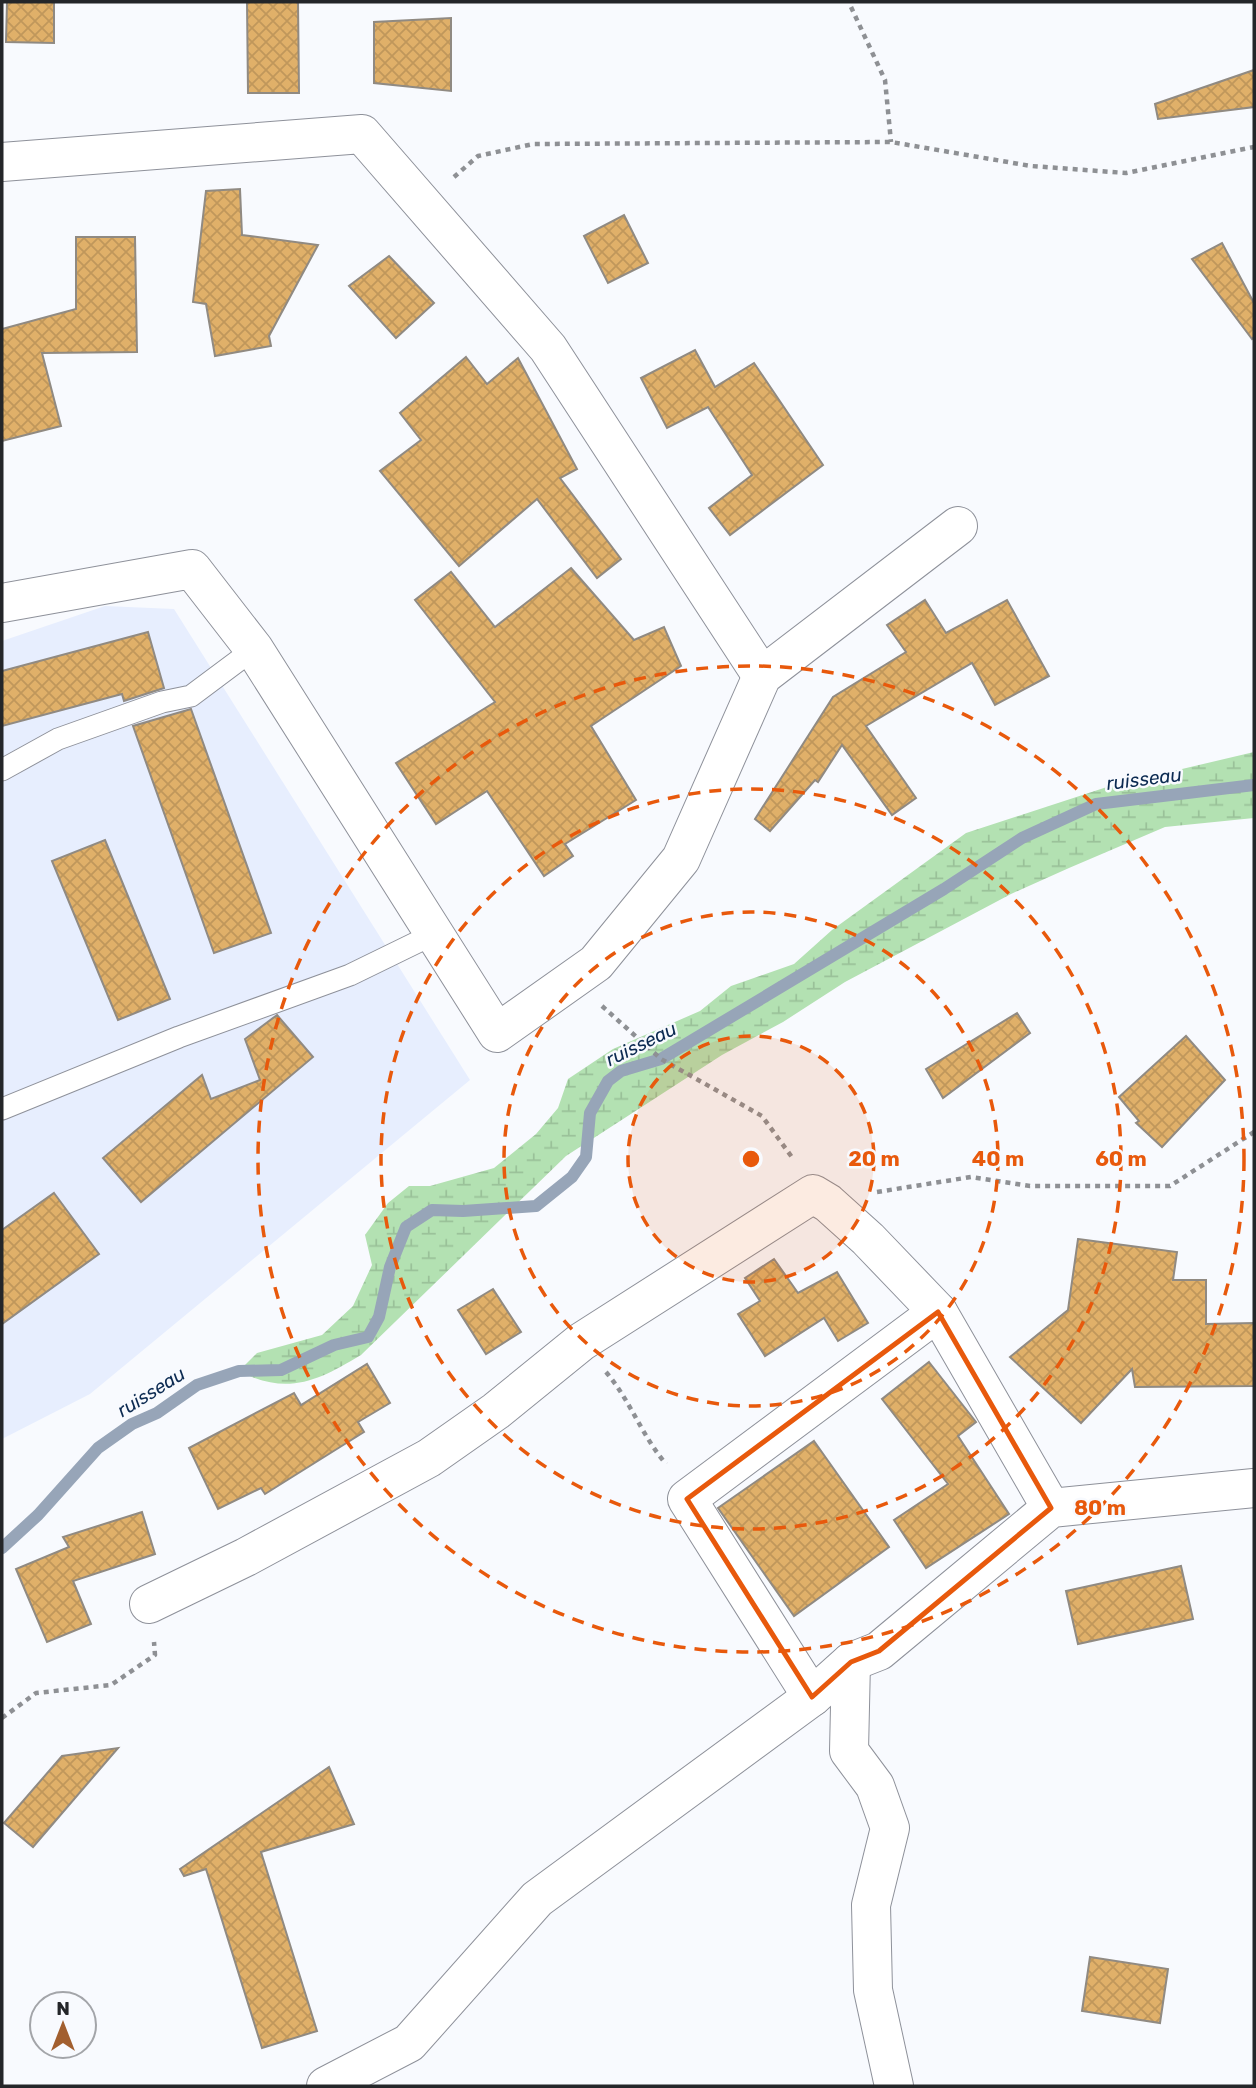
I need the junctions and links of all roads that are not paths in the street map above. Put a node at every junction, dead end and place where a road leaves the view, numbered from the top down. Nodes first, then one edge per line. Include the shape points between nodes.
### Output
1 (2, 162) edge
2 (958, 526) dead end
3 (2, 603) edge
4 (254, 649) junction
5 (762, 676) junction
6 (2, 770) edge
7 (434, 934) junction
8 (2, 1109) edge
9 (937, 1312) junction
10 (1254, 1488) edge
11 (1051, 1508) junction
12 (149, 1604) road end
13 (851, 1662) junction
14 (812, 1697) junction
15 (326, 2086) edge
16 (894, 2086) edge

1 - 5 street via 362,134 548,348
2 - 5 street
3 - 4 street via 192,569
4 - 6 lane via 191,696 58,739
4 - 7 street
5 - 7 street via 681,859 596,963 497,1033
7 - 8 lane via 350,975 179,1037
9 - 11 street
9 - 12 street via 869,1240 820,1198 581,1342 429,1458
9 - 14 street via 687,1499
10 - 11 street
11 - 13 street via 879,1651
13 - 14 street
13 - 16 street via 849,1751 875,1786 890,1828 871,1905 873,1990
14 - 15 street via 537,1899 409,2043

